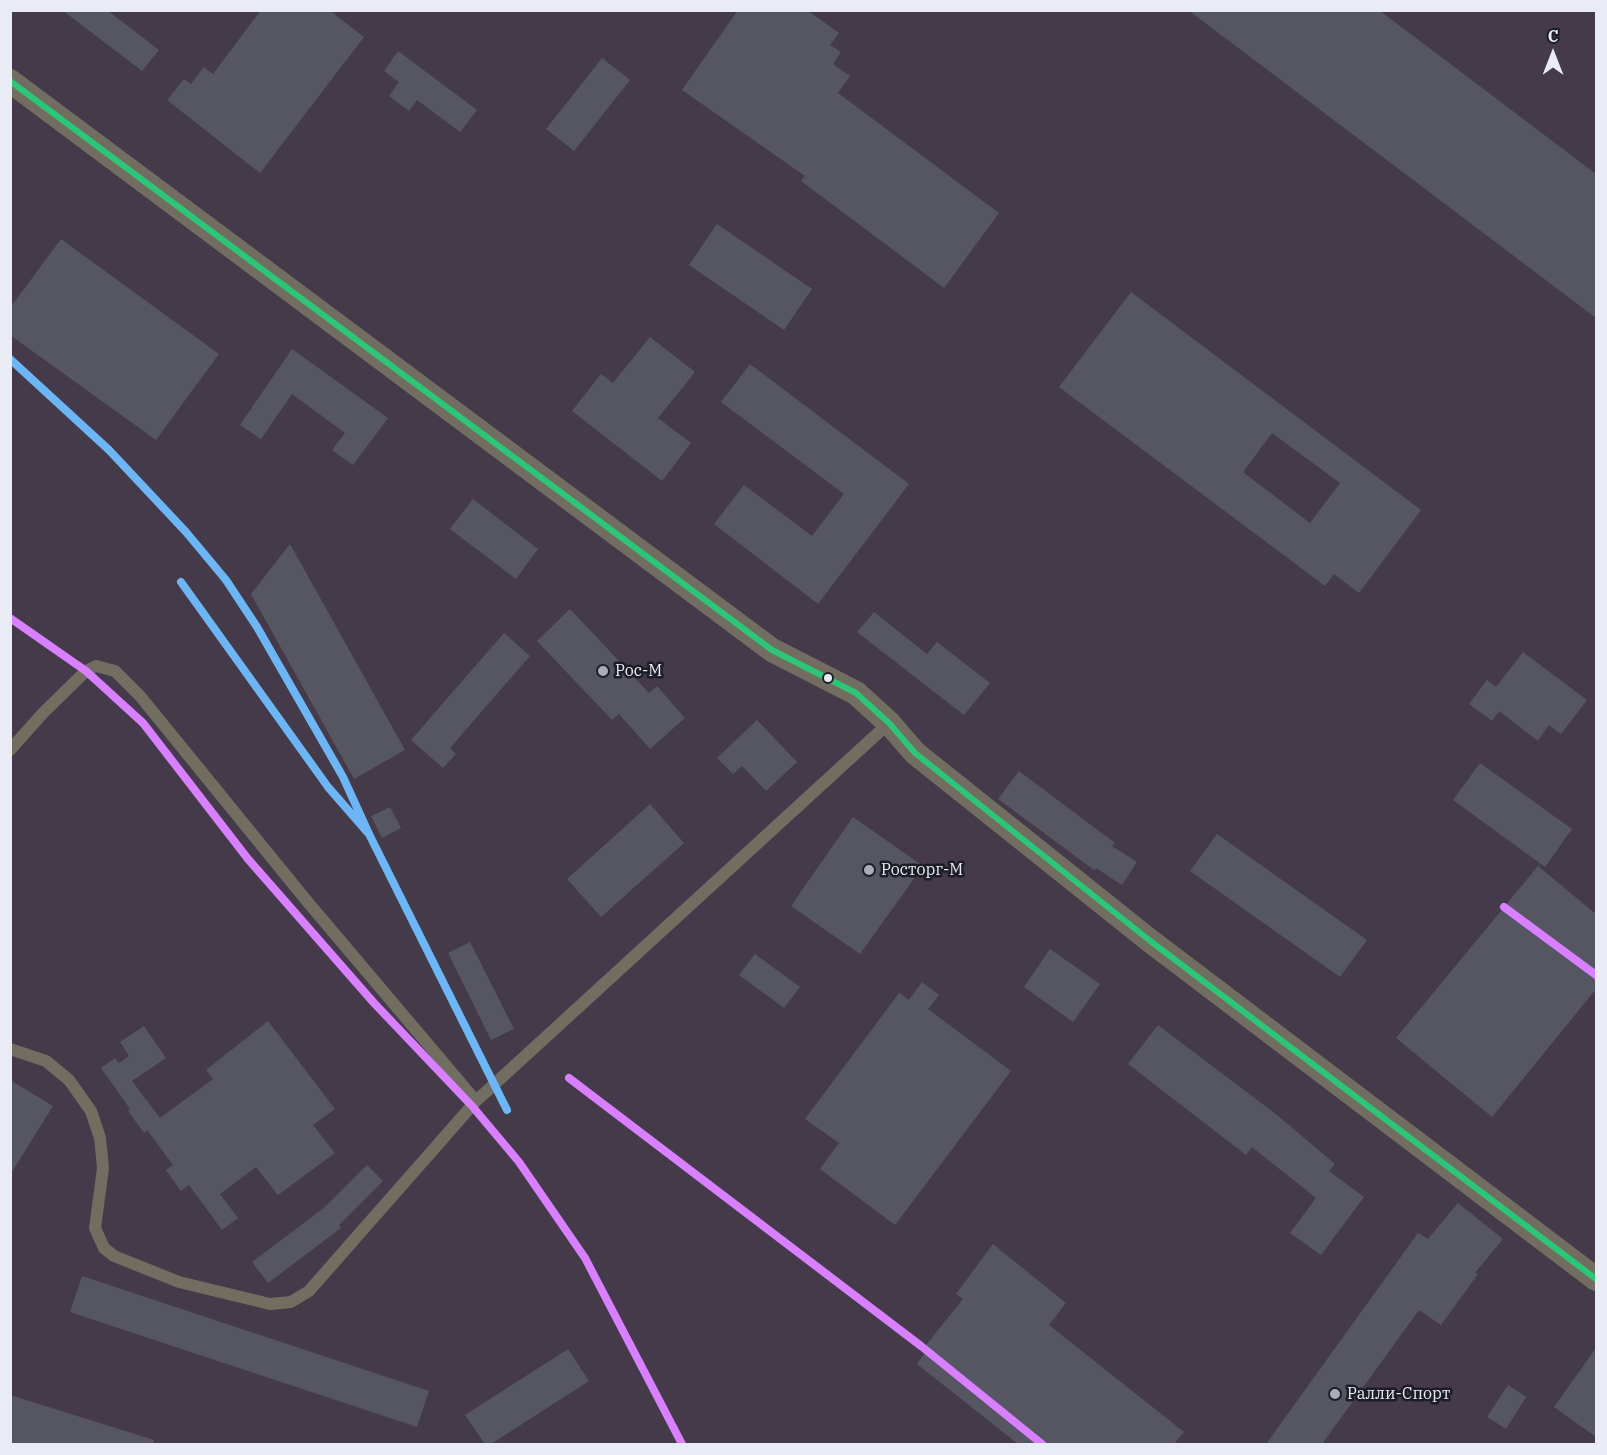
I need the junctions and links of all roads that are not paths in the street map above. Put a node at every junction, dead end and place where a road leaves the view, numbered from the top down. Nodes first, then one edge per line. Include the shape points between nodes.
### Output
1 (10, 81) edge
2 (889, 723) junction
3 (10, 750) edge
4 (10, 1049) edge
5 (476, 1101) junction
6 (1596, 1279) edge

1 - 2 street via 772,650 840,683
2 - 5 lane
2 - 6 street via 915,753 1149,940
3 - 5 lane via 86,671 96,666 115,671 140,696
4 - 5 lane via 46,1061 69,1080 91,1111 100,1138 103,1168 95,1228 104,1248 114,1256 179,1282 270,1304 291,1302 309,1291

